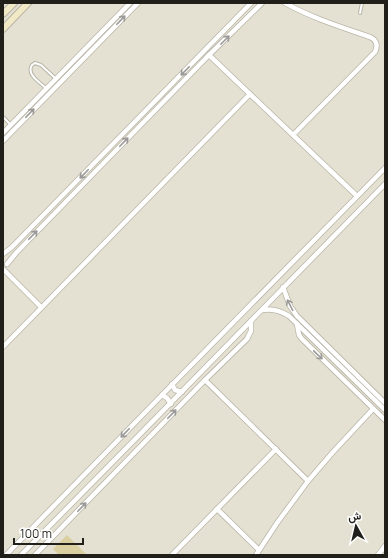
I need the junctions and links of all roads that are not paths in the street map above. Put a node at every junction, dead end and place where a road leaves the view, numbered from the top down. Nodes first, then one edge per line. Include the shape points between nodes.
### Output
1 (14, 3) edge
2 (28, 3) edge
3 (130, 3) edge
4 (138, 3) edge
5 (251, 3) edge
6 (262, 3) edge
7 (285, 3) edge
8 (362, 3) edge
9 (360, 12) dead end
10 (3, 14) edge
11 (3, 29) edge
12 (209, 55) junction
13 (71, 68) junction
14 (56, 79) junction
15 (47, 89) junction
16 (250, 94) junction
17 (3, 117) edge
18 (11, 125) junction
19 (3, 133) edge
20 (293, 135) junction
21 (3, 141) edge
22 (385, 168) edge
23 (385, 184) edge
24 (357, 196) junction
25 (3, 254) edge
26 (3, 258) edge
27 (7, 264) junction
28 (4, 270) edge
29 (283, 288) junction
30 (41, 307) junction
31 (263, 310) junction
32 (251, 321) junction
33 (297, 324) junction
34 (3, 347) edge
35 (205, 380) junction
36 (172, 384) junction
37 (182, 392) junction
38 (162, 395) junction
39 (385, 403) edge
40 (170, 404) junction
41 (373, 409) junction
42 (385, 410) edge
43 (385, 420) edge
44 (276, 449) junction
45 (308, 481) junction
46 (217, 509) junction
47 (385, 546) edge
48 (259, 550) junction
49 (174, 554) edge
50 (6, 555) edge
51 (21, 555) edge
52 (35, 555) edge
53 (256, 555) edge
54 (378, 555) edge

1 - 10 street
2 - 11 street
3 - 13 street
13 -> 4 street
5 -> 25 street
12 -> 6 street
7 - 20 street via 320,20 370,37 377,46 375,52
8 - 9 lane
12 - 16 street
27 -> 12 street
13 - 14 street
21 -> 13 street
14 - 15 street
14 - 15 lane via 39,64 32,65 31,73
15 - 18 street
16 - 20 street
16 - 30 street
17 - 18 lane
18 - 19 street
20 - 24 street
22 - 24 street
23 - 29 street
24 - 36 street
26 - 27 street
27 - 28 street
28 - 30 street
29 - 31 street
39 -> 29 street via 297,316
30 - 34 street
31 - 32 street
31 - 33 street via 274,309 282,312
32 - 35 street via 251,331 247,339
32 - 37 street
33 -> 41 street via 302,339
33 - 42 street
35 - 44 street
52 -> 35 street
36 - 37 street via 175,390
36 - 38 street
37 - 40 street
38 - 40 street
38 -> 50 street
40 - 51 street
41 - 43 street
41 - 45 street
44 - 45 street
44 - 46 street
45 - 48 street
46 - 48 street
46 - 49 street
47 - 54 street
48 - 53 street

